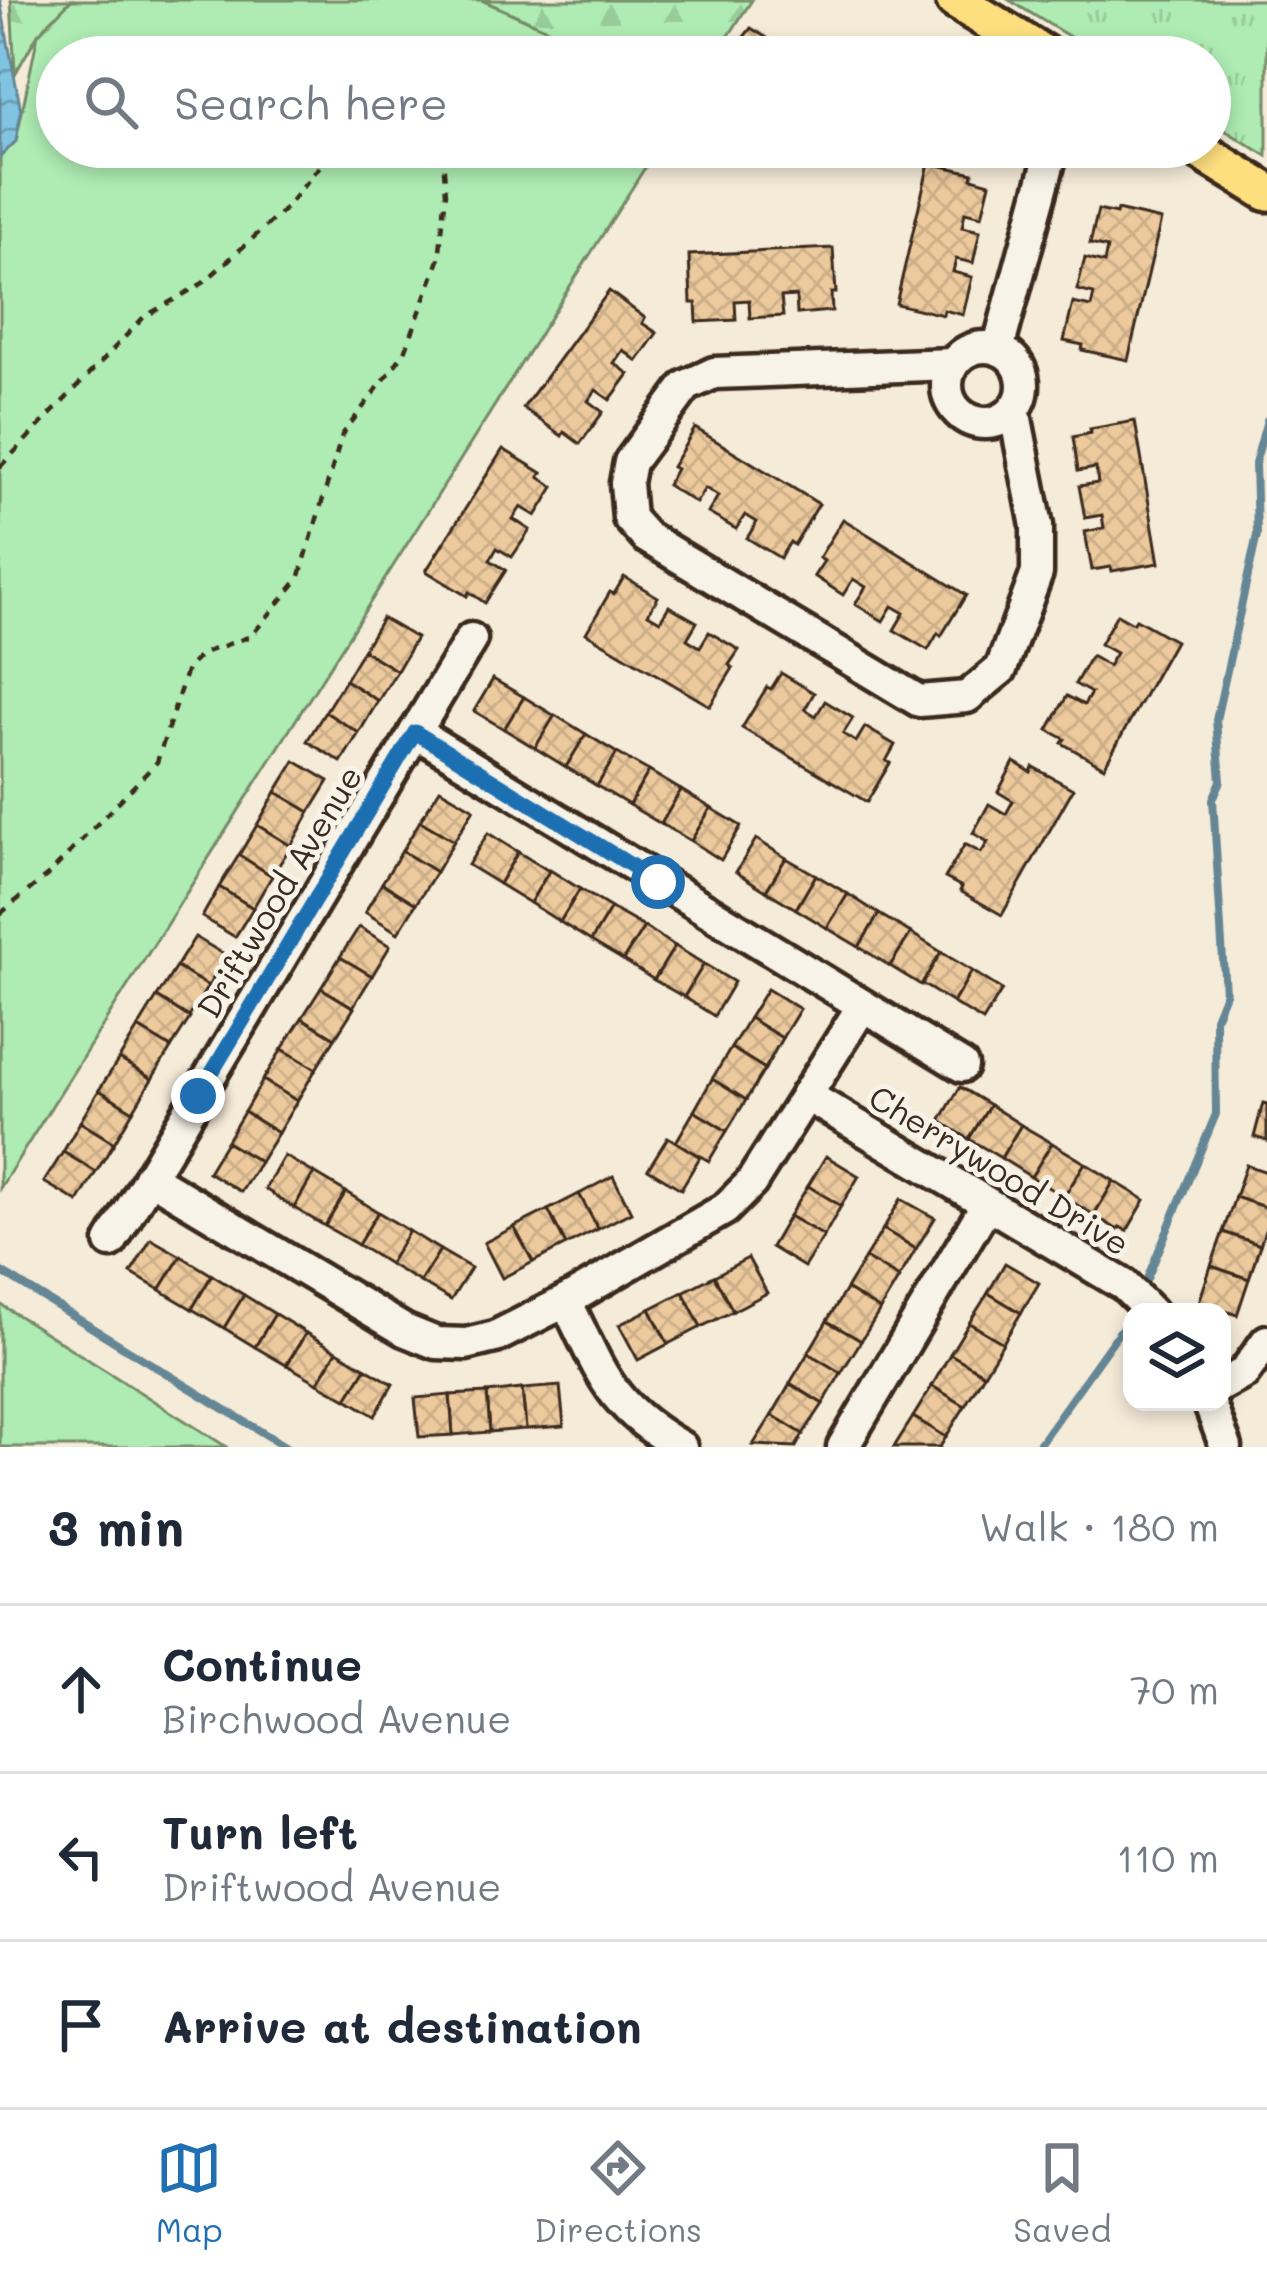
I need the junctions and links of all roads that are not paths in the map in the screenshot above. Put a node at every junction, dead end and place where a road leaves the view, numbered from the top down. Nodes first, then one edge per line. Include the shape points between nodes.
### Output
1 (955, 0) edge
2 (1014, 36) edge
3 (1046, 168) edge
4 (1228, 168) edge
5 (1267, 192) edge
6 (998, 349) junction
7 (952, 364) junction
8 (1014, 410) junction
9 (471, 639) dead end
10 (415, 732) junction
11 (862, 1007) junction
12 (962, 1066) dead end
13 (806, 1095) junction
14 (149, 1177) junction
15 (987, 1204) junction
16 (111, 1242) dead end
17 (566, 1301) junction
18 (1142, 1303) edge
19 (1267, 1342) edge
20 (1231, 1380) edge
21 (1212, 1411) edge
22 (681, 1447) edge
23 (843, 1447) edge
24 (1226, 1447) edge

1 - 2 main road
3 - 6 street
4 - 5 main road
6 - 7 street via 972,348
6 - 8 street via 1022,375
7 - 8 street via 946,388 957,411 979,423
7 - 8 street via 714,373 686,386 630,462 629,518 646,537 920,701 967,697 1001,669 1037,573
9 - 10 street, Driftwood Avenue
10 - 11 street
10 - 14 street, Driftwood Avenue
11 - 12 street
11 - 13 street
13 - 15 street, Cherrywood Drive
13 - 17 street via 751,1183 725,1209
14 - 16 street, Driftwood Avenue
14 - 17 street via 436,1343 495,1336
15 - 18 street, Cherrywood Drive
15 - 23 street
17 - 22 street via 612,1394 642,1425
19 - 20 street
21 - 24 street

